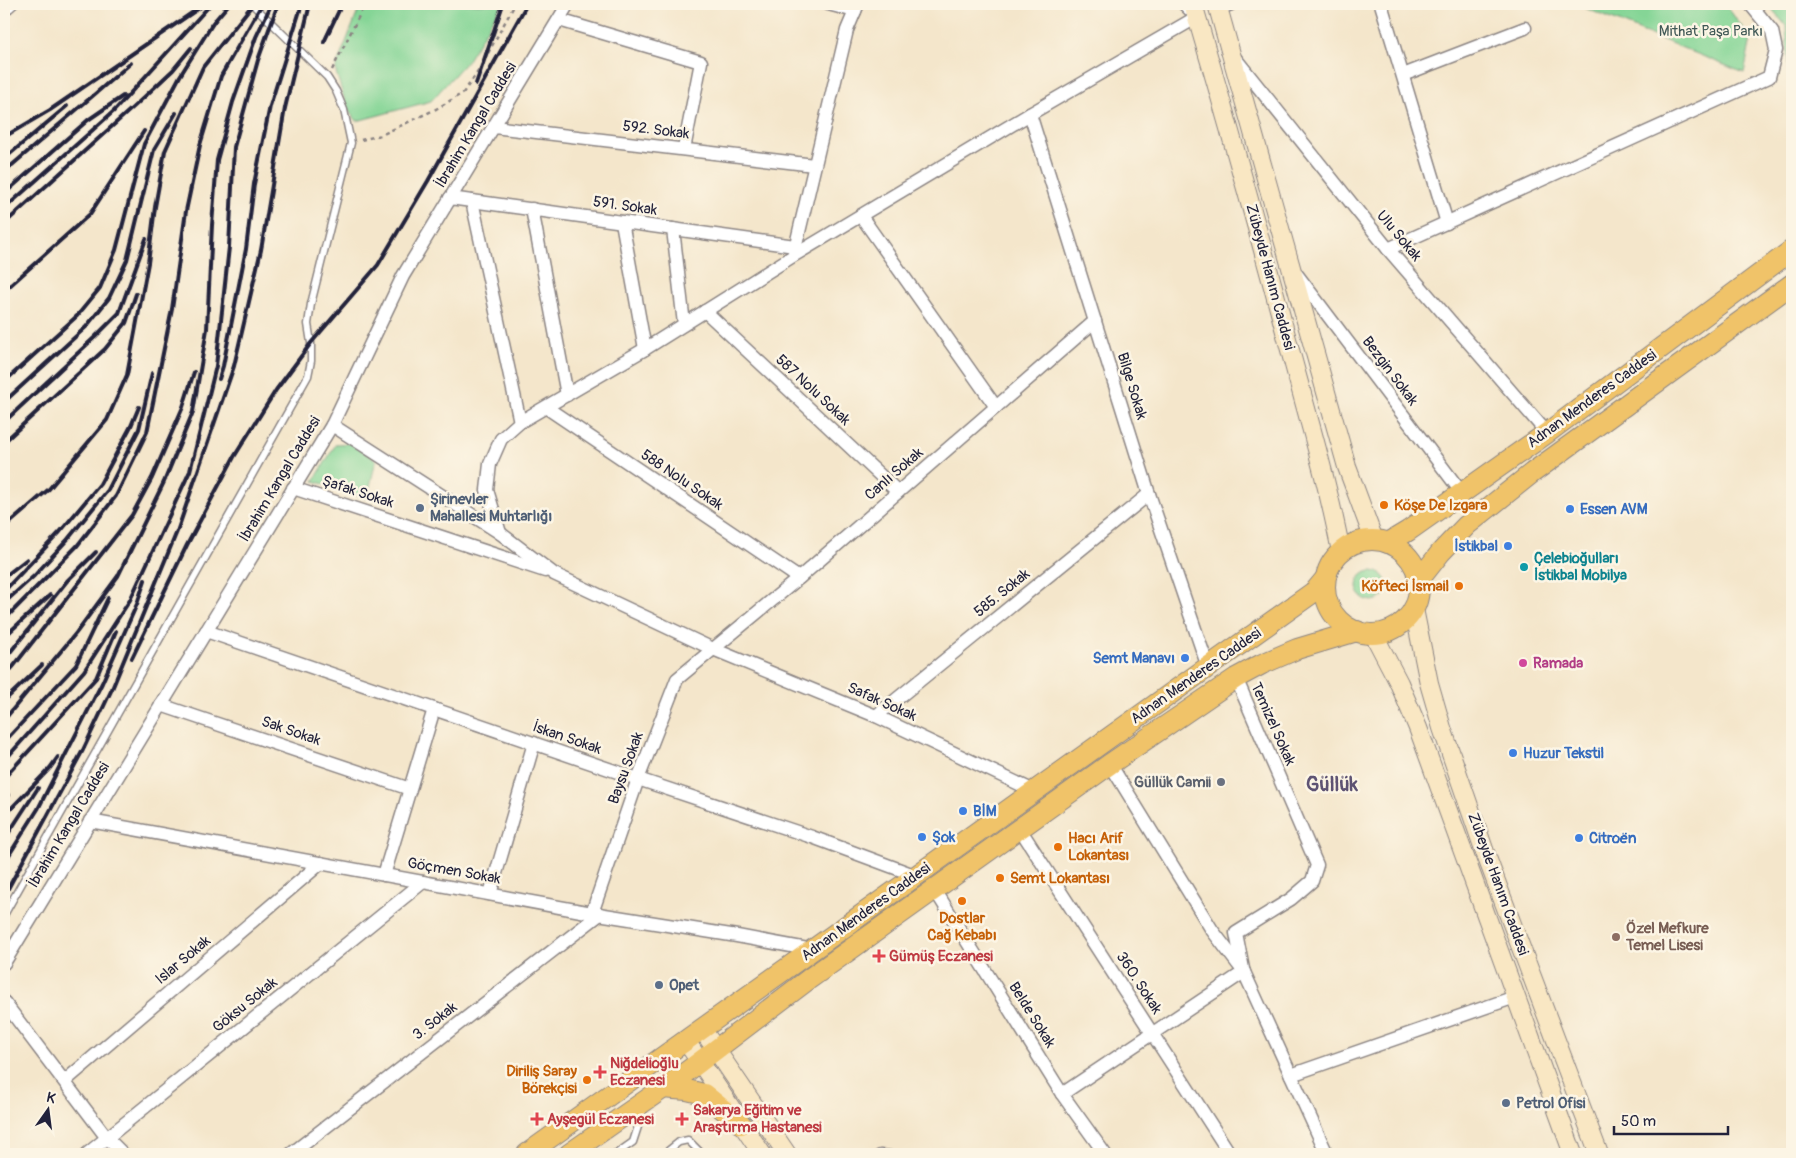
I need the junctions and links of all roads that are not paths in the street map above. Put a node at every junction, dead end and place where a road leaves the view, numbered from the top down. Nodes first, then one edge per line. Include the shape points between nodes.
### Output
1 (15, 4) edge
2 (252, 4) edge
3 (568, 4) edge
4 (828, 4) edge
5 (1184, 4) edge
6 (1381, 4) edge
7 (1750, 4) edge
8 (1222, 5) edge
9 (856, 7) edge
10 (1195, 11) edge
11 (4, 14) edge
12 (559, 20) junction
13 (1525, 28) dead end
14 (1232, 54) junction
15 (1403, 75) junction
16 (1030, 114) junction
17 (494, 127) junction
18 (684, 150) junction
19 (814, 165) junction
20 (450, 198) junction
21 (472, 201) junction
22 (532, 209) junction
23 (860, 216) junction
24 (622, 222) junction
25 (1447, 223) junction
26 (673, 229) junction
27 (1388, 250) junction
28 (1792, 250) edge
29 (794, 251) junction
30 (1292, 268) junction
31 (1792, 284) edge
32 (705, 311) junction
33 (1095, 321) junction
34 (684, 324) junction
35 (645, 349) junction
36 (567, 395) junction
37 (996, 407) junction
38 (547, 408) junction
39 (520, 422) junction
40 (332, 425) junction
41 (1547, 433) junction
42 (293, 488) junction
43 (898, 492) junction
44 (1462, 493) junction
45 (1149, 494) junction
46 (500, 533) junction
47 (1381, 542) junction
48 (1341, 552) junction
49 (554, 574) junction
50 (799, 578) junction
51 (1326, 579) junction
52 (1419, 580) junction
53 (1414, 609) junction
54 (206, 631) junction
55 (1366, 633) junction
56 (713, 649) junction
57 (1208, 667) junction
58 (1236, 678) junction
59 (161, 705) junction
60 (434, 709) junction
61 (876, 716) junction
62 (534, 744) junction
63 (1110, 764) junction
64 (638, 779) junction
65 (410, 789) junction
66 (1034, 791) junction
67 (90, 821) junction
68 (1020, 829) junction
69 (321, 863) junction
70 (384, 875) junction
71 (917, 876) junction
72 (423, 882) junction
73 (935, 890) junction
74 (490, 894) junction
75 (596, 914) junction
76 (4, 915) edge
77 (813, 950) junction
78 (4, 963) edge
79 (1244, 972) junction
80 (1515, 997) junction
81 (4, 1002) edge
82 (758, 1018) junction
83 (702, 1029) junction
84 (1152, 1033) junction
85 (686, 1041) junction
86 (717, 1049) junction
87 (700, 1060) junction
88 (1291, 1075) junction
89 (65, 1081) junction
90 (662, 1088) junction
91 (745, 1090) junction
92 (1062, 1094) junction
93 (646, 1101) junction
94 (741, 1124) junction
95 (107, 1138) junction
96 (87, 1154) edge
97 (123, 1154) edge
98 (291, 1154) edge
99 (526, 1154) edge
100 (569, 1154) edge
101 (616, 1154) edge
102 (664, 1154) edge
103 (702, 1154) edge
104 (762, 1154) edge
105 (787, 1154) edge
106 (878, 1154) edge
107 (890, 1154) edge
108 (1105, 1154) edge
109 (1230, 1154) edge
110 (1327, 1154) edge
111 (1573, 1154) edge
112 (1599, 1154) edge

1 - 11 lane
2 - 76 lane via 327,77 344,110 351,143 311,304 308,324 312,360 308,376
3 - 12 street, İbrahim Kangal Caddesi
4 - 9 street
5 - 10 street
6 - 15 street
7 - 25 street via 1772,31 1776,50 1769,77
8 - 14 main road, Zübeyde Hanım Caddesi
9 - 19 street via 847,30
10 - 16 street
10 - 48 main road, Zübeyde Hanım Caddesi via 1258,228 1324,474
12 - 17 street, İbrahim Kangal Caddesi
12 - 18 street via 701,62
13 - 15 street
14 - 27 street, Ulu Sokak
14 - 30 main road, Zübeyde Hanım Caddesi
15 - 25 street
16 - 23 street
16 - 33 street, Bilge Sokak
17 - 18 street, 592. Sokak
17 - 20 street, İbrahim Kangal Caddesi
18 - 19 street, 592. Sokak
19 - 29 street
20 - 21 street, 591. Sokak
20 - 40 street, İbrahim Kangal Caddesi via 403,276
21 - 22 street, 591. Sokak
21 - 39 street
22 - 24 street, 591. Sokak
22 - 36 street
23 - 29 street
23 - 37 street
24 - 26 street, 591. Sokak
24 - 35 street
25 - 27 street
26 - 29 street, 591. Sokak
26 - 34 street
27 - 41 street, Ulu Sokak
28 - 41 main road, Adnan Menderes Caddesi
29 - 32 street
30 - 44 street, Bezgin Sokak
30 - 47 main road, Zübeyde Hanım Caddesi via 1347,467
31 - 52 main road, Adnan Menderes Caddesi via 1474,519
32 - 34 street
32 - 43 street, 587 Nolu Sokak
33 - 37 street, Canlı Sokak
33 - 45 street, Bilge Sokak
34 - 35 street
35 - 36 street
36 - 38 street
37 - 43 street, Canlı Sokak
38 - 39 street
38 - 50 street, 588 Nolu Sokak
39 - 46 street via 501,439 490,464 487,490
40 - 42 street, İbrahim Kangal Caddesi
40 - 46 street, Şafak Sokak
41 - 44 main road, Adnan Menderes Caddesi
42 - 49 street, Şafak Sokak
42 - 54 street, İbrahim Kangal Caddesi
43 - 50 street, Canlı Sokak
44 - 47 main road, Adnan Menderes Caddesi via 1408,531
45 - 57 street, Bilge Sokak
45 - 61 street, 585. Sokak
46 - 49 street, Şafak Sokak
47 - 48 main road via 1363,540
47 - 52 main road via 1394,545 1406,554 1415,566
48 - 51 main road via 1335,556
49 - 56 street, Şafak Sokak
50 - 56 street, Canlı Sokak
51 - 55 main road via 1327,603 1336,618 1348,628
51 - 57 main road, Adnan Menderes Caddesi via 1315,591
52 - 53 main road via 1419,595
53 - 55 main road via 1393,629
53 - 112 main road, Zübeyde Hanım Caddesi via 1442,728 1486,855
54 - 59 street, İbrahim Kangal Caddesi
54 - 60 street, İskan Sokak
55 - 58 main road, Adnan Menderes Caddesi via 1296,649
55 - 80 main road, Zübeyde Hanım Caddesi via 1399,683 1418,728
56 - 61 street, Safak Sokak
56 - 64 street, Baysu Sokak via 677,679
57 - 66 main road, Adnan Menderes Caddesi
58 - 63 main road, Adnan Menderes Caddesi
58 - 79 street, Temizel Sokak via 1317,865 1312,881 1291,899 1236,933
59 - 65 street, Sak Sokak
59 - 67 street, İbrahim Kangal Caddesi
60 - 62 street, İskan Sokak
60 - 65 street
61 - 66 street, Safak Sokak
62 - 64 street, İskan Sokak
62 - 74 street
63 - 68 main road, Adnan Menderes Caddesi
63 - 79 street via 1212,930
64 - 71 street, İskan Sokak
64 - 75 street, Baysu Sokak
65 - 70 street
66 - 71 main road, Adnan Menderes Caddesi
67 - 69 street, Göçmen Sokak
67 - 78 street, İbrahim Kangal Caddesi
68 - 73 main road, Adnan Menderes Caddesi
68 - 84 street, 360. Sokak
69 - 70 street, Göçmen Sokak
69 - 89 street, Islar Sokak
70 - 72 street, Göçmen Sokak
71 - 77 main road, Adnan Menderes Caddesi
72 - 74 street, Göçmen Sokak
72 - 95 street, Göksu Sokak
73 - 82 main road, Adnan Menderes Caddesi
73 - 92 street, Belde Sokak
74 - 75 street, Göçmen Sokak
75 - 77 street, Göçmen Sokak
75 - 98 street, 3. Sokak
77 - 83 main road, Adnan Menderes Caddesi
79 - 84 street
79 - 88 street
80 - 88 street
80 - 111 main road, Zübeyde Hanım Caddesi
81 - 89 street
82 - 86 main road, Adnan Menderes Caddesi
82 - 91 main road via 733,1053 735,1069
83 - 85 main road, Adnan Menderes Caddesi
83 - 86 main road
84 - 92 street
84 - 109 street, 360. Sokak
85 - 87 main road
85 - 99 main road, Adnan Menderes Caddesi
86 - 87 main road, Adnan Menderes Caddesi
86 - 91 main road
87 - 90 main road, Adnan Menderes Caddesi
87 - 94 main road
88 - 110 street
89 - 95 street
90 - 93 main road, Adnan Menderes Caddesi
90 - 94 main road via 704,1094
91 - 105 main road
92 - 108 street, Belde Sokak
93 - 100 main road, Adnan Menderes Caddesi
93 - 101 lane via 633,1142
94 - 104 main road
95 - 96 street, Göksu Sokak
95 - 97 street
102 - 103 lane via 688,1140
106 - 107 lane

